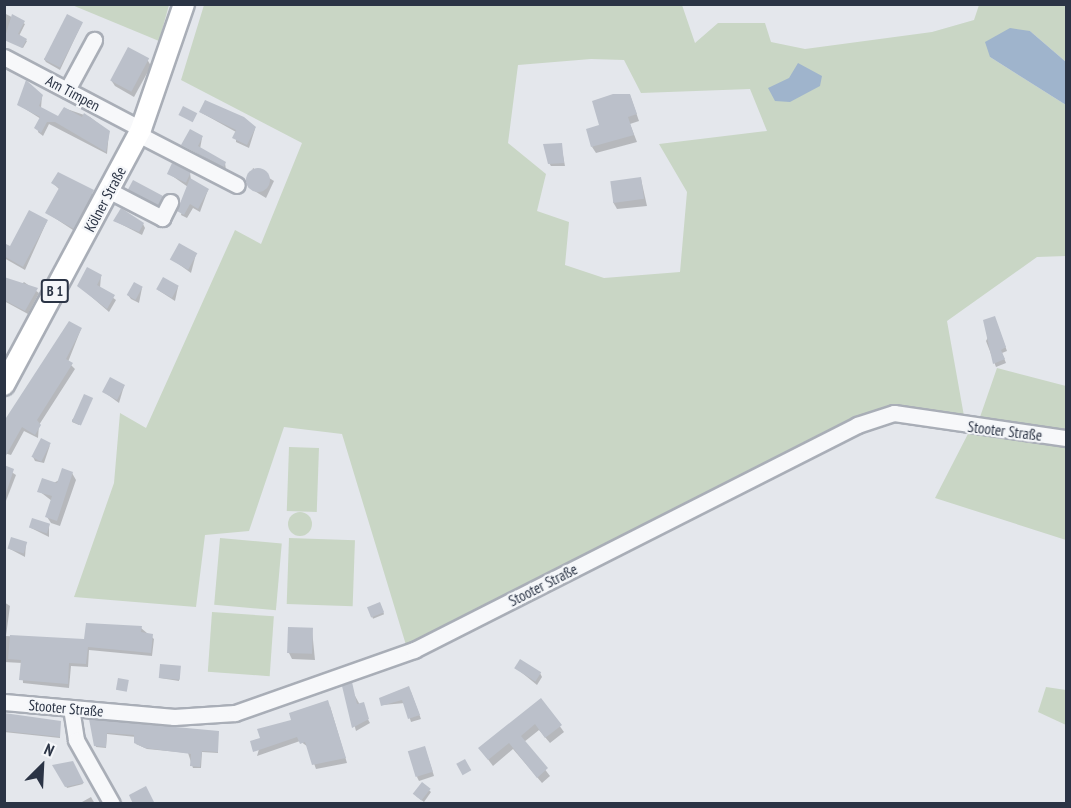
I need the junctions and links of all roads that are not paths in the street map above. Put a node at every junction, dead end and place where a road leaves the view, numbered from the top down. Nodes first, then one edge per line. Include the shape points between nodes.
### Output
1 (184, 4) edge
2 (94, 40) dead end
3 (4, 57) edge
4 (67, 90) junction
5 (139, 131) junction
6 (237, 185) dead end
7 (110, 191) junction
8 (170, 202) dead end
9 (4, 385) edge
10 (1066, 437) edge
11 (4, 702) edge
12 (71, 708) junction
13 (112, 804) edge

1 - 5 main road, Kölner Straße / B 1
2 - 4 street
3 - 4 street, Am Timpen
4 - 5 street, Am Timpen
5 - 6 street, Am Timpen
5 - 7 main road, Kölner Straße / B 1
7 - 8 street via 162,218
7 - 9 main road, Kölner Straße / B 1
10 - 12 street, Stooter Straße via 894,413 857,425 414,650 340,678 204,718
11 - 12 street, Stooter Straße
12 - 13 street via 76,740

